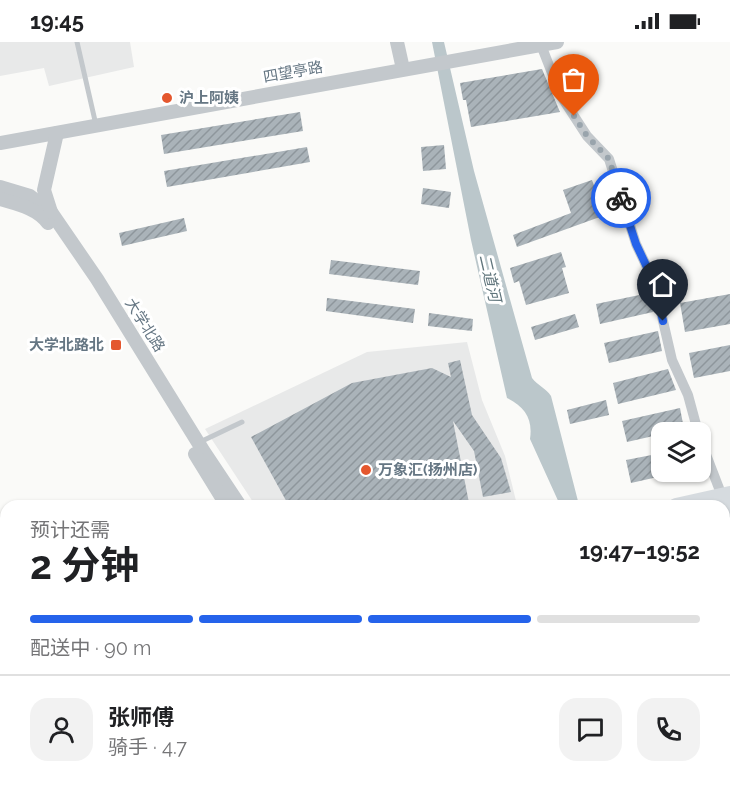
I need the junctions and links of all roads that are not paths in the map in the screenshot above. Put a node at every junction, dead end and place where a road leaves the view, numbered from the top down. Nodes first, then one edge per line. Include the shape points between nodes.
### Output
1 (77, 42) edge
2 (397, 42) edge
3 (556, 42) edge
4 (541, 45) junction
5 (403, 69) junction
6 (96, 126) junction
7 (57, 133) junction
8 (0, 143) edge
9 (0, 187) edge
10 (0, 199) edge
11 (51, 212) junction
12 (242, 422) dead end
13 (695, 422) edge
14 (199, 443) junction
15 (711, 466) edge
16 (223, 500) edge
17 (236, 500) edge
18 (725, 500) edge

1 - 6 lane
2 - 5 street
3 - 4 street, 四望亭路
4 - 5 street, 四望亭路
4 - 13 street via 561,96 587,136 609,159 636,244 654,282 672,360
5 - 6 street, 四望亭路
6 - 7 street, 四望亭路
7 - 8 street, 四望亭路
7 - 11 street via 44,190
9 - 11 street, 大学北路 via 30,196
10 - 16 street, 大学北路 via 43,216 90,283
11 - 14 street, 大学北路
12 - 14 lane
14 - 17 street, 大学北路
15 - 18 street

